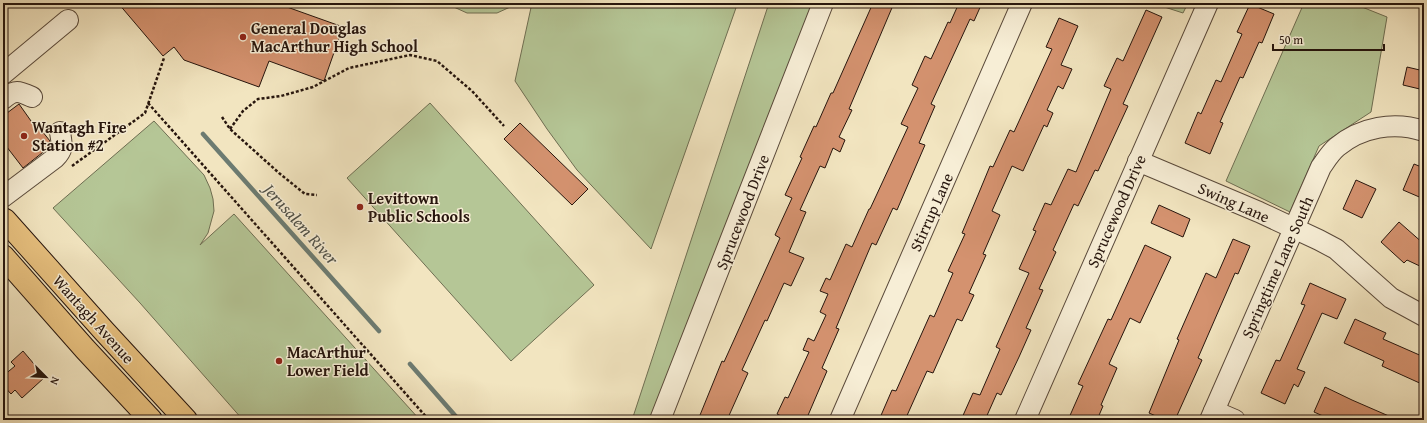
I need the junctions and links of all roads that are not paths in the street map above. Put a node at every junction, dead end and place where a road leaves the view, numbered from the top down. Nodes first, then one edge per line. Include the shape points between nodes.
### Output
1 (823, 3) edge
2 (1022, 3) edge
3 (1208, 3) edge
4 (68, 20) dead end
5 (3, 74) edge
6 (32, 97) dead end
7 (3, 99) edge
8 (1424, 131) edge
9 (60, 132) dead end
10 (1138, 161) junction
11 (3, 197) edge
12 (3, 219) edge
13 (1293, 229) junction
14 (3, 256) edge
15 (1424, 316) edge
16 (97, 323) junction
17 (77, 340) junction
18 (1212, 416) edge
19 (151, 420) edge
20 (186, 420) edge
21 (660, 420) edge
22 (840, 420) edge
23 (1026, 420) edge
24 (1235, 420) edge

1 - 21 street, Sprucewood Drive
2 - 22 street, Stirrup Lane
3 - 10 street, Sprucewood Drive
4 - 5 street
6 - 7 street via 15,92
8 - 13 street, Springtime Lane South via 1385,126 1356,135 1337,147 1321,166
9 - 11 street via 61,152
10 - 13 street, Swing Lane
10 - 23 street, Sprucewood Drive
12 - 16 main road, Wantagh Avenue
13 - 15 street, Swing Lane via 1336,249 1391,298
13 - 18 street, Springtime Lane South
14 - 17 main road, Wantagh Avenue
16 - 17 main road
16 - 20 main road, Wantagh Avenue
17 - 19 main road, Wantagh Avenue
18 - 24 street

